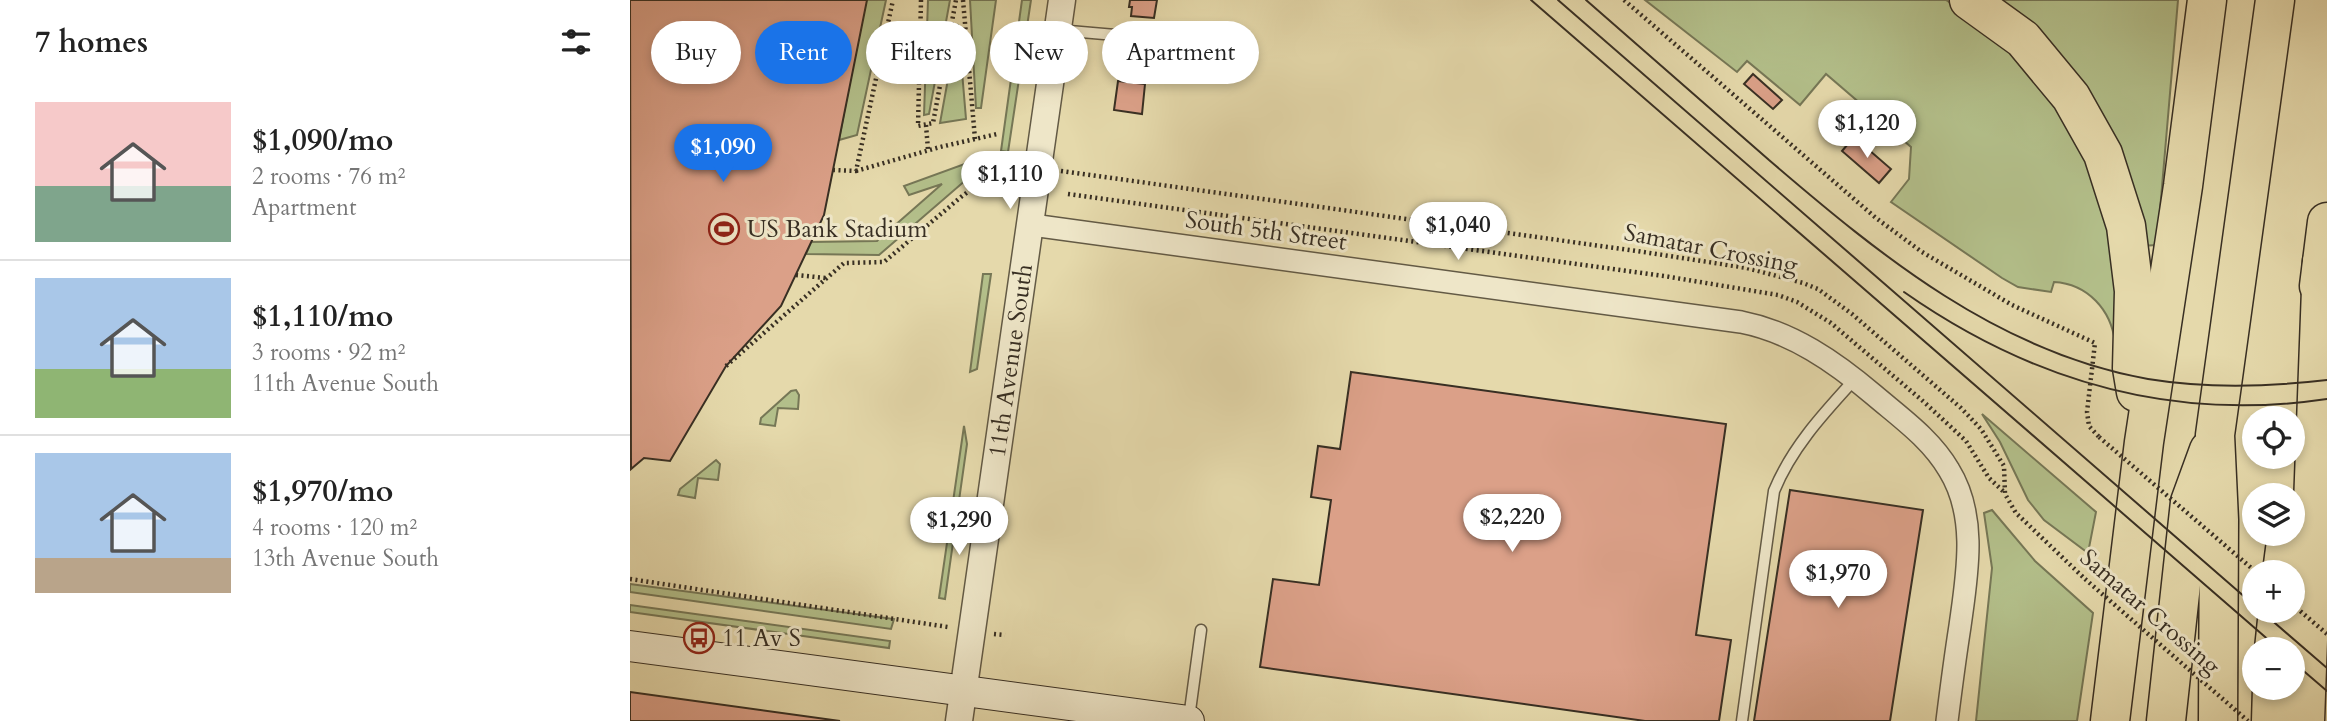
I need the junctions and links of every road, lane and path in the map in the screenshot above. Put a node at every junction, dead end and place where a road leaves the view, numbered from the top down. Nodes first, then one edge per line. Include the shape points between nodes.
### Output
1 (893, 0) edge
2 (921, 0) edge
3 (956, 0) edge
4 (963, 0) edge
5 (1062, 0) edge
6 (1624, 0) edge
7 (1969, 0) edge
8 (2207, 0) edge
9 (2275, 0) edge
10 (1059, 21) edge
11 (1051, 84) edge
12 (926, 125) junction
13 (997, 134) dead end
14 (975, 139) junction
15 (928, 150) junction
16 (833, 170) dead end
17 (856, 171) junction
18 (1066, 172) dead end
19 (993, 178) dead end
20 (2327, 222) edge
21 (1032, 225) junction
22 (2322, 262) junction
23 (796, 275) dead end
24 (827, 278) junction
25 (726, 366) dead end
26 (1855, 379) junction
27 (2215, 435) junction
28 (2144, 442) junction
29 (2294, 483) edge
30 (2242, 560) edge
31 (630, 579) edge
32 (2305, 615) edge
33 (941, 626) dead end
34 (1201, 630) dead end
35 (2327, 634) edge
36 (630, 646) edge
37 (2272, 700) edge
38 (961, 707) edge
39 (1189, 721) edge
40 (1742, 721) edge
41 (1947, 721) edge
42 (2110, 721) edge
43 (2166, 721) edge
44 (2218, 721) edge
45 (2248, 721) edge
46 (2271, 721) edge
47 (2305, 721) edge

1 - 17 path
2 - 12 path via 918,126
3 - 12 path via 933,123
4 - 14 path
5 - 10 street, 11th Avenue South
6 - 30 path, bridge via 1876,218 1922,252 2012,305 2095,343 2089,426
7 - 28 highway via 2023,39 2071,96 2103,154 2126,226 2134,291 2132,368
8 - 28 highway
9 - 27 highway
11 - 21 street, 11th Avenue South
12 - 15 path
13 - 14 path
14 - 15 path
15 - 17 path
16 - 17 path
18 - 45 path, Samatar Crossing, bridge via 1637,251 1747,268 1804,283 1840,305 1961,408 1999,454 2005,494 2016,513
19 - 24 path via 961,197 884,262 844,263
20 - 22 highway
21 - 26 street, South 5th Street via 1741,322 1810,348
21 - 38 street, 11th Avenue South
22 - 29 highway
22 - 47 highway
23 - 24 path
24 - 25 path
26 - 40 lane via 1813,425 1774,491
26 - 41 street, South 5th Street via 1930,444 1964,503 1967,573
27 - 43 highway via 2190,502
27 - 44 highway
28 - 42 highway
31 - 33 path
32 - 35 path, bridge
34 - 39 lane
36 - 38 main road
37 - 46 highway
38 - 39 main road

